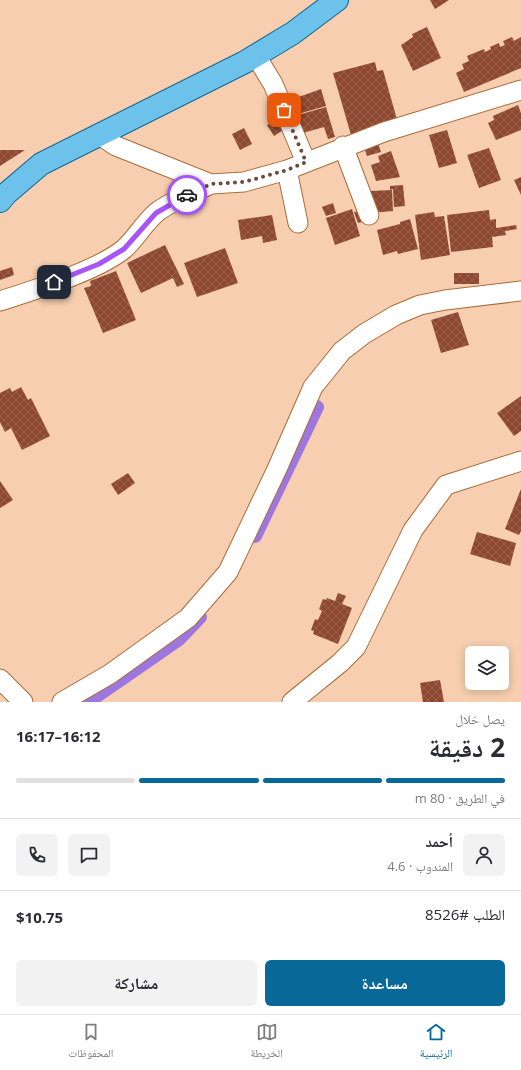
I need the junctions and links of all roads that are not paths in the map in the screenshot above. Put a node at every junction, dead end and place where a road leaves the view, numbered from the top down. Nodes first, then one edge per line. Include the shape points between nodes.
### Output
1 (337, 0) edge
2 (256, 56) junction
3 (521, 90) edge
4 (98, 134) junction
5 (343, 146) junction
6 (306, 162) junction
7 (287, 170) junction
8 (211, 184) junction
9 (0, 201) edge
10 (369, 215) dead end
11 (298, 223) dead end
12 (521, 291) edge
13 (0, 301) edge
14 (521, 460) edge
15 (0, 679) edge
16 (23, 702) edge
17 (62, 702) edge
18 (292, 702) edge

1 - 2 main road
2 - 4 main road via 180,96
2 - 6 street via 273,84
3 - 5 street
4 - 8 street via 116,146
4 - 9 main road via 41,164
5 - 6 street
5 - 10 street
6 - 7 street
7 - 8 street via 244,182
7 - 11 street
8 - 13 street via 156,213 124,249 99,264 28,293
12 - 17 street via 420,305 396,315 342,351 313,387 228,572 188,618 110,674
14 - 18 street via 446,485 413,530 356,647
15 - 16 street

